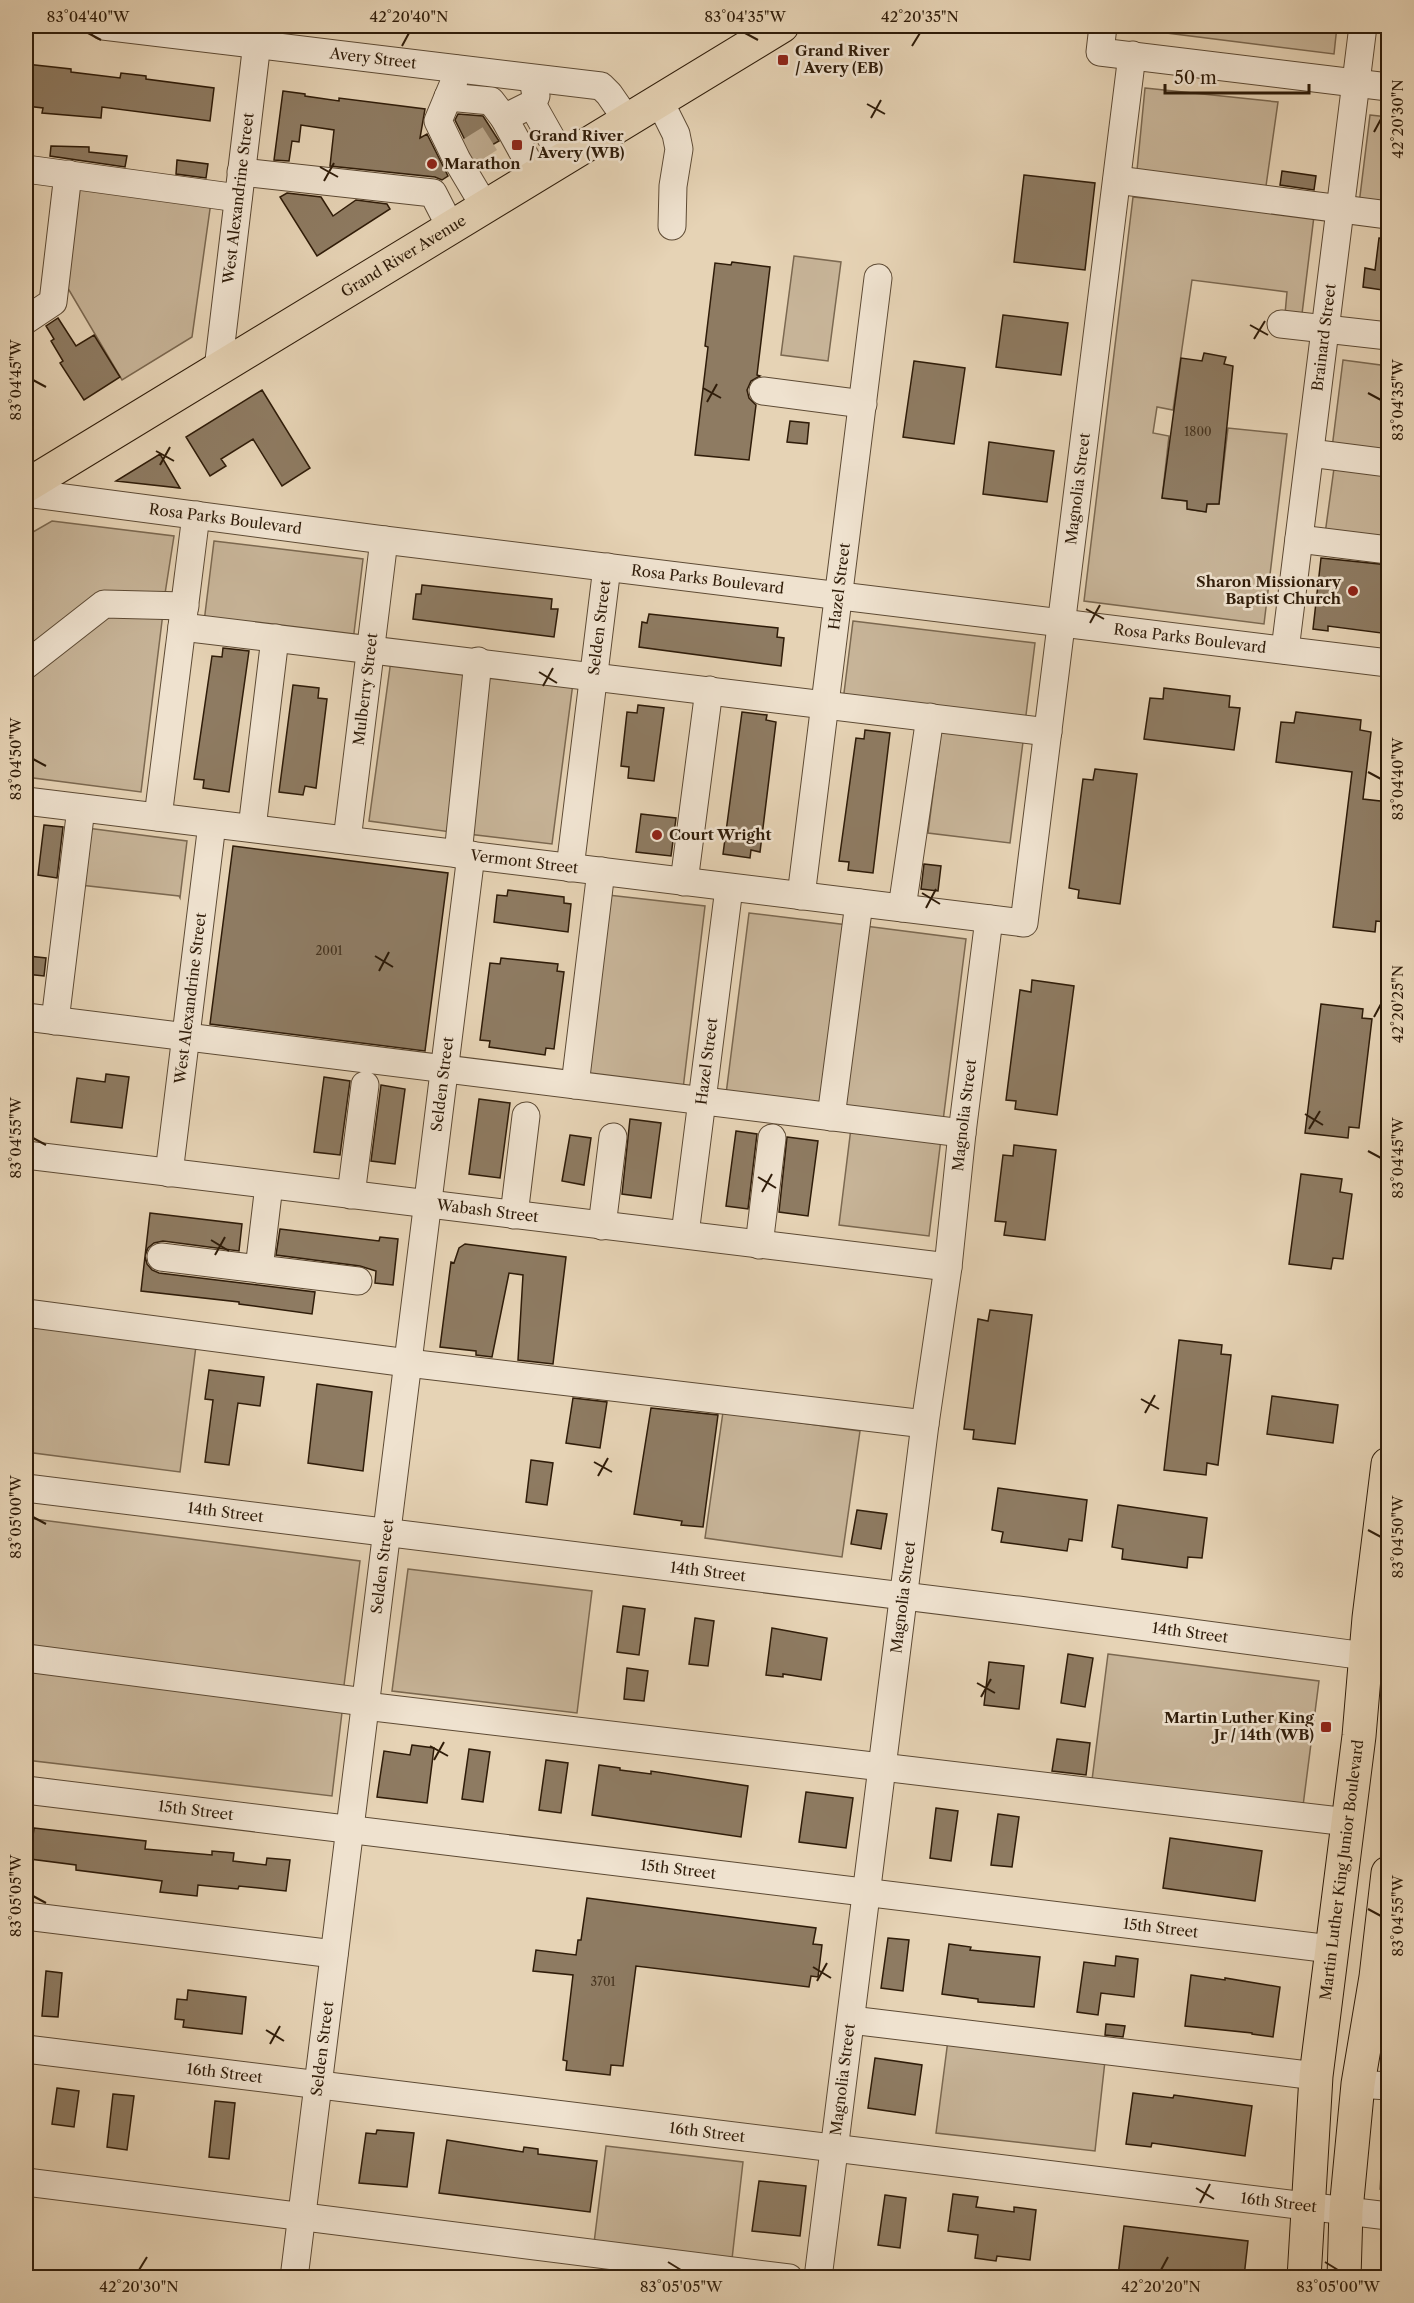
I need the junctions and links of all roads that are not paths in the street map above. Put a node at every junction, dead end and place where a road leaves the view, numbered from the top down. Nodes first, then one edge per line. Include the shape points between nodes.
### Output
1 (103, 26) edge
2 (782, 26) edge
3 (1363, 26) edge
4 (257, 35) edge
5 (1101, 38) edge
6 (1132, 55) junction
7 (456, 69) junction
8 (1356, 83) junction
9 (1389, 87) edge
10 (532, 91) junction
11 (448, 97) junction
12 (659, 100) junction
13 (627, 120) junction
14 (496, 124) junction
15 (549, 168) junction
16 (26, 169) edge
17 (68, 174) junction
18 (1117, 180) junction
19 (239, 185) junction
20 (485, 207) junction
21 (1340, 209) junction
22 (1389, 215) edge
23 (672, 226) dead end
24 (452, 228) junction
25 (878, 278) dead end
26 (26, 320) edge
27 (1281, 324) dead end
28 (1325, 328) junction
29 (1389, 336) edge
30 (218, 369) junction
31 (763, 391) dead end
32 (863, 404) junction
33 (1310, 453) junction
34 (1389, 463) edge
35 (26, 486) edge
36 (26, 493) edge
37 (196, 515) junction
38 (1299, 539) junction
39 (384, 540) junction
40 (1389, 550) edge
41 (607, 567) junction
42 (839, 596) junction
43 (183, 617) junction
44 (1062, 623) junction
45 (275, 638) junction
46 (371, 649) junction
47 (1285, 650) junction
48 (477, 662) junction
49 (1389, 663) edge
50 (26, 665) edge
51 (594, 676) junction
52 (709, 690) junction
53 (825, 704) junction
54 (930, 717) junction
55 (1048, 732) junction
56 (26, 801) edge
57 (81, 808) junction
58 (158, 817) junction
59 (212, 824) junction
60 (252, 828) junction
61 (347, 840) junction
62 (464, 855) junction
63 (570, 867) junction
64 (601, 871) junction
65 (684, 882) junction
66 (729, 888) junction
67 (801, 896) junction
68 (859, 903) junction
69 (902, 908) junction
70 (989, 919) junction
71 (1024, 923) joint
72 (26, 1017) edge
73 (55, 1021) junction
74 (186, 1037) junction
75 (445, 1069) junction
76 (365, 1084) dead end
77 (575, 1084) junction
78 (702, 1100) junction
79 (526, 1116) dead end
80 (831, 1118) junction
81 (962, 1133) junction
82 (613, 1137) dead end
83 (772, 1138) dead end
84 (26, 1155) edge
85 (169, 1173) junction
86 (269, 1185) junction
87 (351, 1195) junction
88 (427, 1204) junction
89 (514, 1215) junction
90 (602, 1226) junction
91 (685, 1234) junction
92 (759, 1245) junction
93 (161, 1257) dead end
94 (948, 1267) junction
95 (259, 1269) junction
96 (357, 1281) dead end
97 (26, 1313) edge
98 (408, 1363) junction
99 (925, 1425) junction
100 (1389, 1464) edge
101 (26, 1488) edge
102 (386, 1533) junction
103 (904, 1597) junction
104 (26, 1658) edge
105 (1377, 1658) edge
106 (365, 1704) junction
107 (1389, 1719) edge
108 (1359, 1736) junction
109 (883, 1766) junction
110 (26, 1790) edge
111 (1348, 1822) junction
112 (349, 1830) junction
113 (1389, 1873) edge
114 (867, 1894) junction
115 (26, 1916) edge
116 (1331, 1949) junction
117 (334, 1954) junction
118 (1383, 1956) edge
119 (851, 2020) junction
120 (26, 2049) edge
121 (1316, 2076) junction
122 (317, 2084) junction
123 (1373, 2085) edge
124 (835, 2148) junction
125 (26, 2182) edge
126 (1307, 2206) junction
127 (1347, 2210) junction
128 (301, 2215) junction
129 (1389, 2216) edge
130 (294, 2277) edge
131 (789, 2277) edge
132 (818, 2277) edge
133 (1304, 2277) edge
134 (1344, 2277) edge

1 - 4 street, Avery Street
2 - 12 main road, Grand River Avenue
3 - 8 street, Brainard Street
4 - 7 street, Avery Street
4 - 19 street, West Alexandrine Street
5 - 6 street
6 - 8 street
6 - 18 street, Magnolia Street
7 - 10 street, Avery Street
7 - 11 street
8 - 9 street
8 - 21 street, Brainard Street
10 - 13 street, Avery Street via 601,86
10 - 14 street
10 - 15 street
11 - 14 street via 491,101
11 - 20 street via 438,121 457,148
12 - 13 main road, Grand River Avenue
12 - 23 street via 679,149
13 - 15 main road, Grand River Avenue
14 - 15 street
15 - 20 main road, Grand River Avenue
16 - 17 street
17 - 19 street
17 - 26 street via 53,302
18 - 21 street
18 - 44 street, Magnolia Street
19 - 24 street via 433,193
19 - 30 street, West Alexandrine Street
20 - 24 main road, Grand River Avenue
21 - 22 street
21 - 28 street, Brainard Street
24 - 30 main road, Grand River Avenue
25 - 32 street, Hazel Street
27 - 28 street
28 - 29 street
28 - 33 street, Brainard Street
30 - 35 main road, Grand River Avenue
31 - 32 street
32 - 42 street, Hazel Street
33 - 34 street
33 - 38 street, Brainard Street
36 - 37 street, Rosa Parks Boulevard
37 - 39 street, Rosa Parks Boulevard
37 - 43 street
38 - 40 street
38 - 47 street, Brainard Street
39 - 41 street, Rosa Parks Boulevard
39 - 46 street, Mulberry Street
41 - 42 street, Rosa Parks Boulevard
41 - 51 street, Selden Street
42 - 44 street, Rosa Parks Boulevard
42 - 53 street, Hazel Street
43 - 45 street
43 - 50 street via 104,604
43 - 58 street
44 - 47 street, Rosa Parks Boulevard
44 - 55 street, Magnolia Street
45 - 46 street
45 - 60 street
46 - 48 street
46 - 61 street, Mulberry Street
47 - 49 street, Rosa Parks Boulevard
48 - 51 street
48 - 62 street, Selden Street
51 - 52 street
51 - 63 street, Selden Street
52 - 53 street
52 - 65 street
53 - 54 street
53 - 67 street, Hazel Street
54 - 55 street
54 - 69 street
55 - 71 street, Magnolia Street
56 - 57 street, Vermont Street
57 - 58 street, Vermont Street
57 - 73 street
58 - 59 street, Vermont Street
59 - 60 street, Vermont Street
59 - 74 street, West Alexandrine Street
60 - 61 street, Vermont Street
61 - 62 street, Vermont Street
62 - 63 street, Vermont Street
62 - 75 street, Selden Street
63 - 64 street, Vermont Street
64 - 65 street, Vermont Street
64 - 77 street
65 - 66 street, Vermont Street
66 - 67 street, Vermont Street
66 - 78 street, Hazel Street
67 - 68 street, Vermont Street
68 - 69 street, Vermont Street
68 - 80 street
69 - 70 street, Vermont Street
70 - 71 street, Vermont Street
70 - 81 street, Magnolia Street
72 - 73 street
73 - 74 street
74 - 75 street
74 - 85 street, West Alexandrine Street
75 - 77 street
75 - 88 street, Selden Street
76 - 87 street
77 - 78 street
78 - 80 street
78 - 91 street, Hazel Street
79 - 89 street
80 - 81 street
81 - 94 street, Magnolia Street
82 - 90 street
83 - 92 street
84 - 85 street, Wabash Street
85 - 86 street, Wabash Street
86 - 87 street, Wabash Street
86 - 95 street
87 - 88 street, Wabash Street
88 - 89 street, Wabash Street
88 - 98 street, Selden Street
89 - 90 street, Wabash Street
90 - 91 street, Wabash Street
91 - 92 street, Wabash Street
92 - 94 street, Wabash Street
93 - 95 street
94 - 99 street, Magnolia Street
95 - 96 street
97 - 98 street
98 - 99 street
98 - 102 street, Selden Street
99 - 103 street, Magnolia Street
100 - 105 main road, Martin Luther King Junior Boulevard
101 - 102 street, 14th Street
102 - 103 street, 14th Street
102 - 106 street, Selden Street
103 - 105 street, 14th Street
103 - 109 street, Magnolia Street
104 - 106 street
105 - 108 main road, Martin Luther King Junior Boulevard
106 - 109 street
106 - 112 street, Selden Street
107 - 108 main road via 1371,1719
108 - 111 main road, Martin Luther King Junior Boulevard
109 - 111 street
109 - 114 street, Magnolia Street
110 - 112 street, 15th Street
111 - 116 main road, Martin Luther King Junior Boulevard
112 - 114 street, 15th Street
112 - 117 street, Selden Street
113 - 118 main road
114 - 116 street, 15th Street
114 - 119 street, Magnolia Street
115 - 117 street
116 - 121 main road, Martin Luther King Junior Boulevard
117 - 122 street, Selden Street
118 - 123 main road
119 - 121 street
119 - 124 street, Magnolia Street
120 - 122 street, 16th Street
121 - 126 main road, Martin Luther King Junior Boulevard
122 - 124 street, 16th Street
122 - 128 street, Selden Street
123 - 127 main road
124 - 126 street, 16th Street
124 - 132 street, Magnolia Street
125 - 128 street
126 - 127 street, 16th Street
126 - 133 main road, Martin Luther King Junior Boulevard
127 - 129 street, 16th Street
127 - 134 main road
128 - 130 street, Selden Street
128 - 131 street

